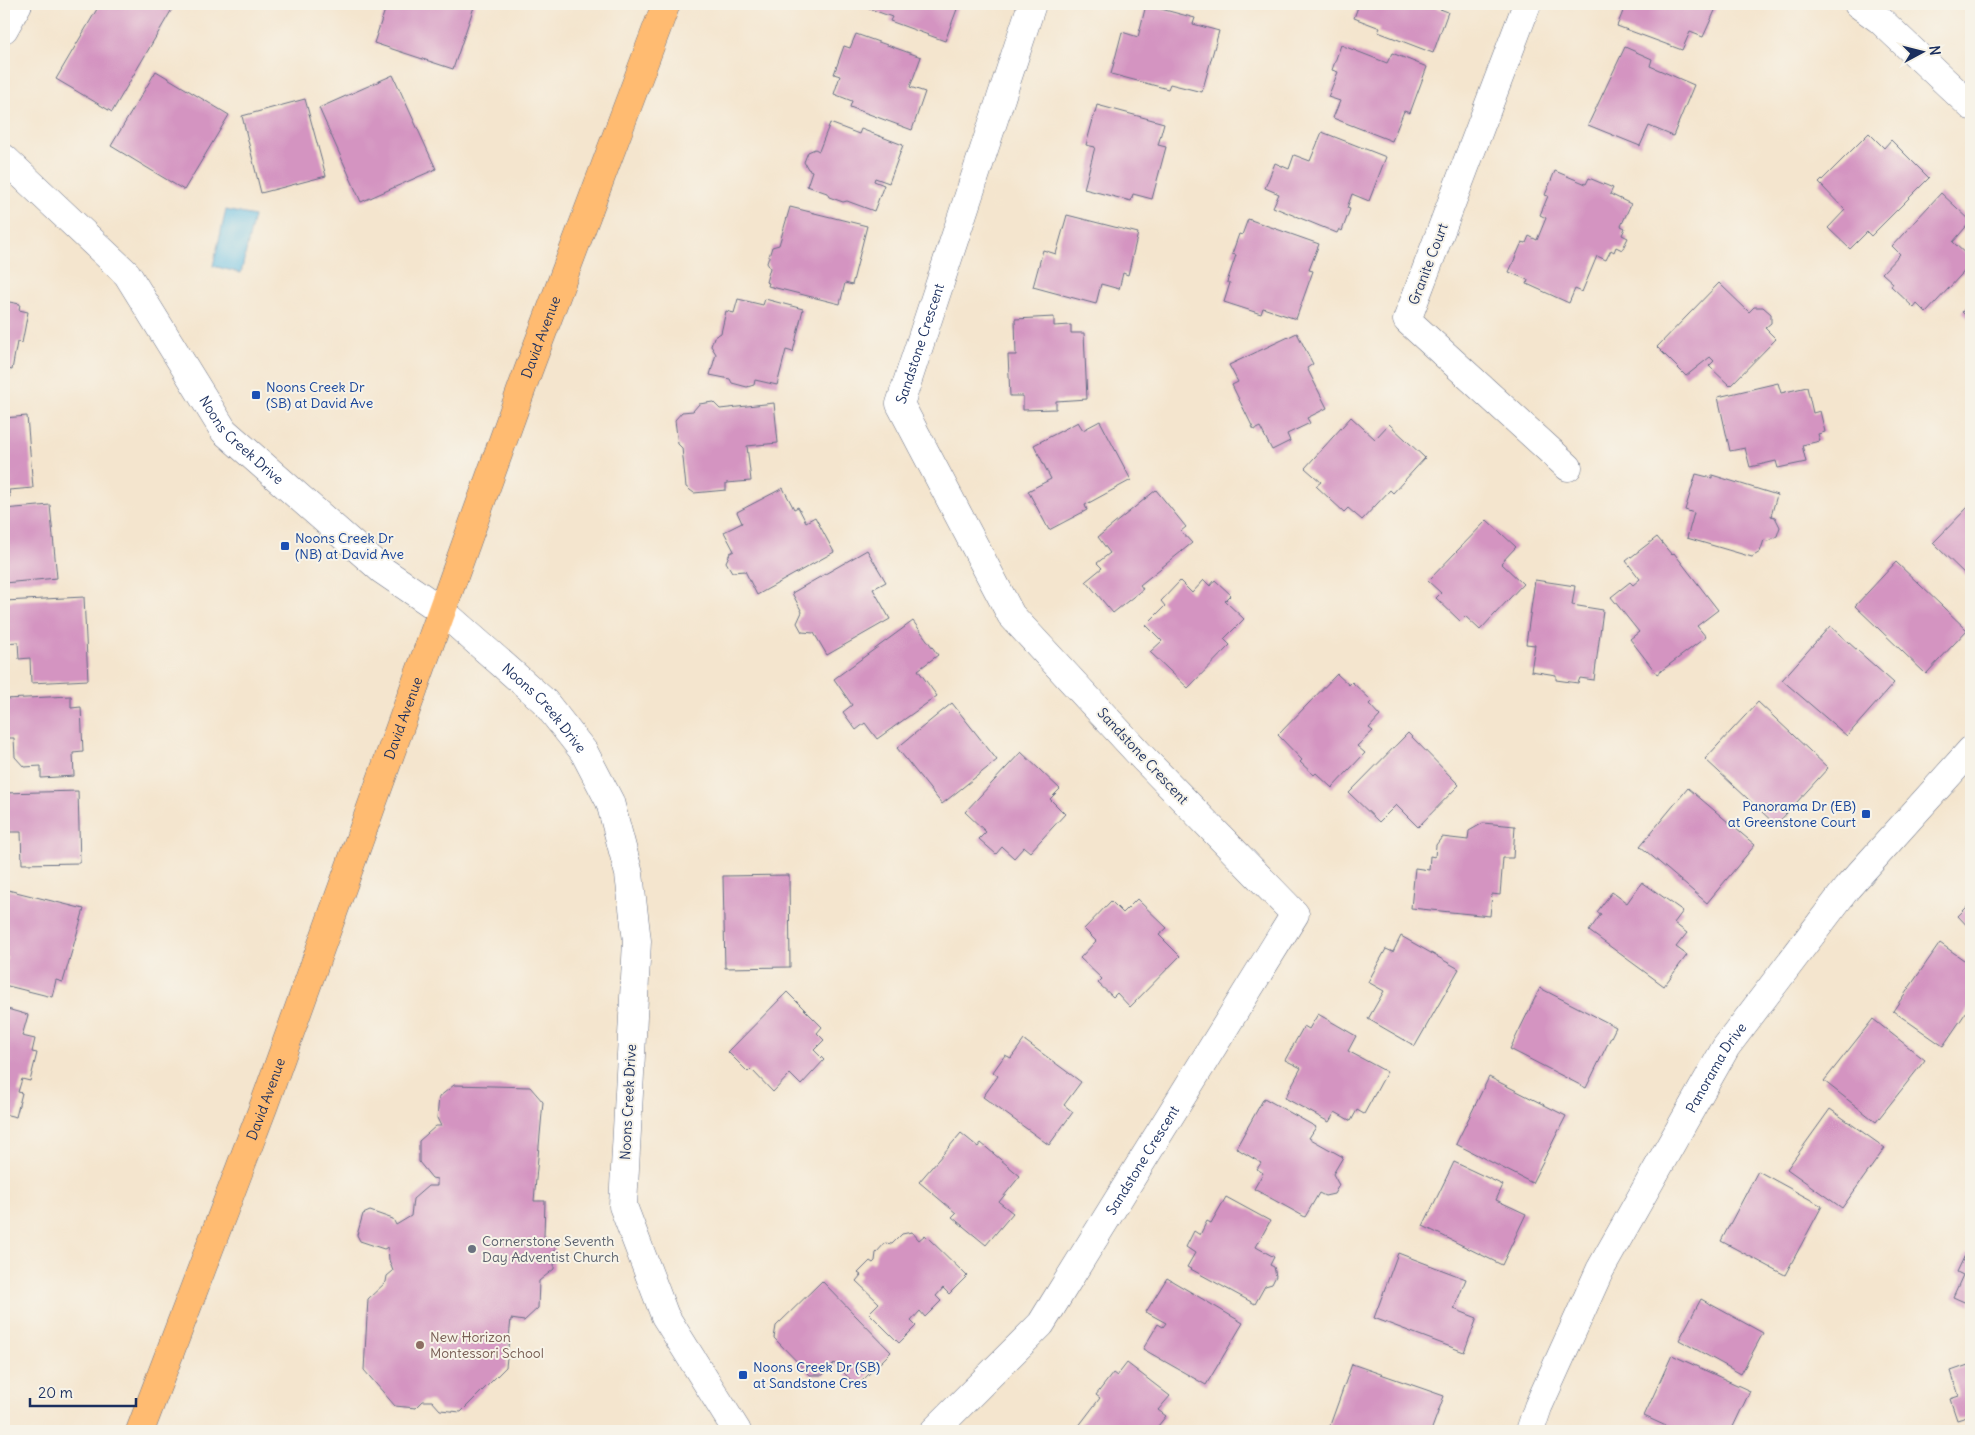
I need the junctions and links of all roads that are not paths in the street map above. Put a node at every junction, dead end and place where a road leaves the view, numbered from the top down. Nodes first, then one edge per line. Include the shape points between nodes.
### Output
1 (18, 4) edge
2 (666, 4) edge
3 (1032, 4) edge
4 (1527, 4) edge
5 (1858, 4) edge
6 (4, 29) edge
7 (1971, 106) edge
8 (4, 158) edge
9 (1568, 467) dead end
10 (442, 611) junction
11 (1971, 750) edge
12 (140, 1431) edge
13 (737, 1431) edge
14 (934, 1431) edge
15 (1530, 1431) edge

1 - 6 street
2 - 10 main road, David Avenue
3 - 14 street, Sandstone Crescent via 900,404 1011,615 1144,759 1295,914 1041,1324
4 - 9 street, Granite Court via 1407,320
5 - 7 street via 1880,20
8 - 10 street, Noons Creek Drive via 127,274 224,431 382,570
10 - 12 main road, David Avenue via 264,1105
10 - 13 street, Noons Creek Drive via 544,702 584,752 610,802 630,874 637,940 623,1206 665,1316
11 - 15 street, Panorama Drive via 1847,888 1726,1047 1600,1270

